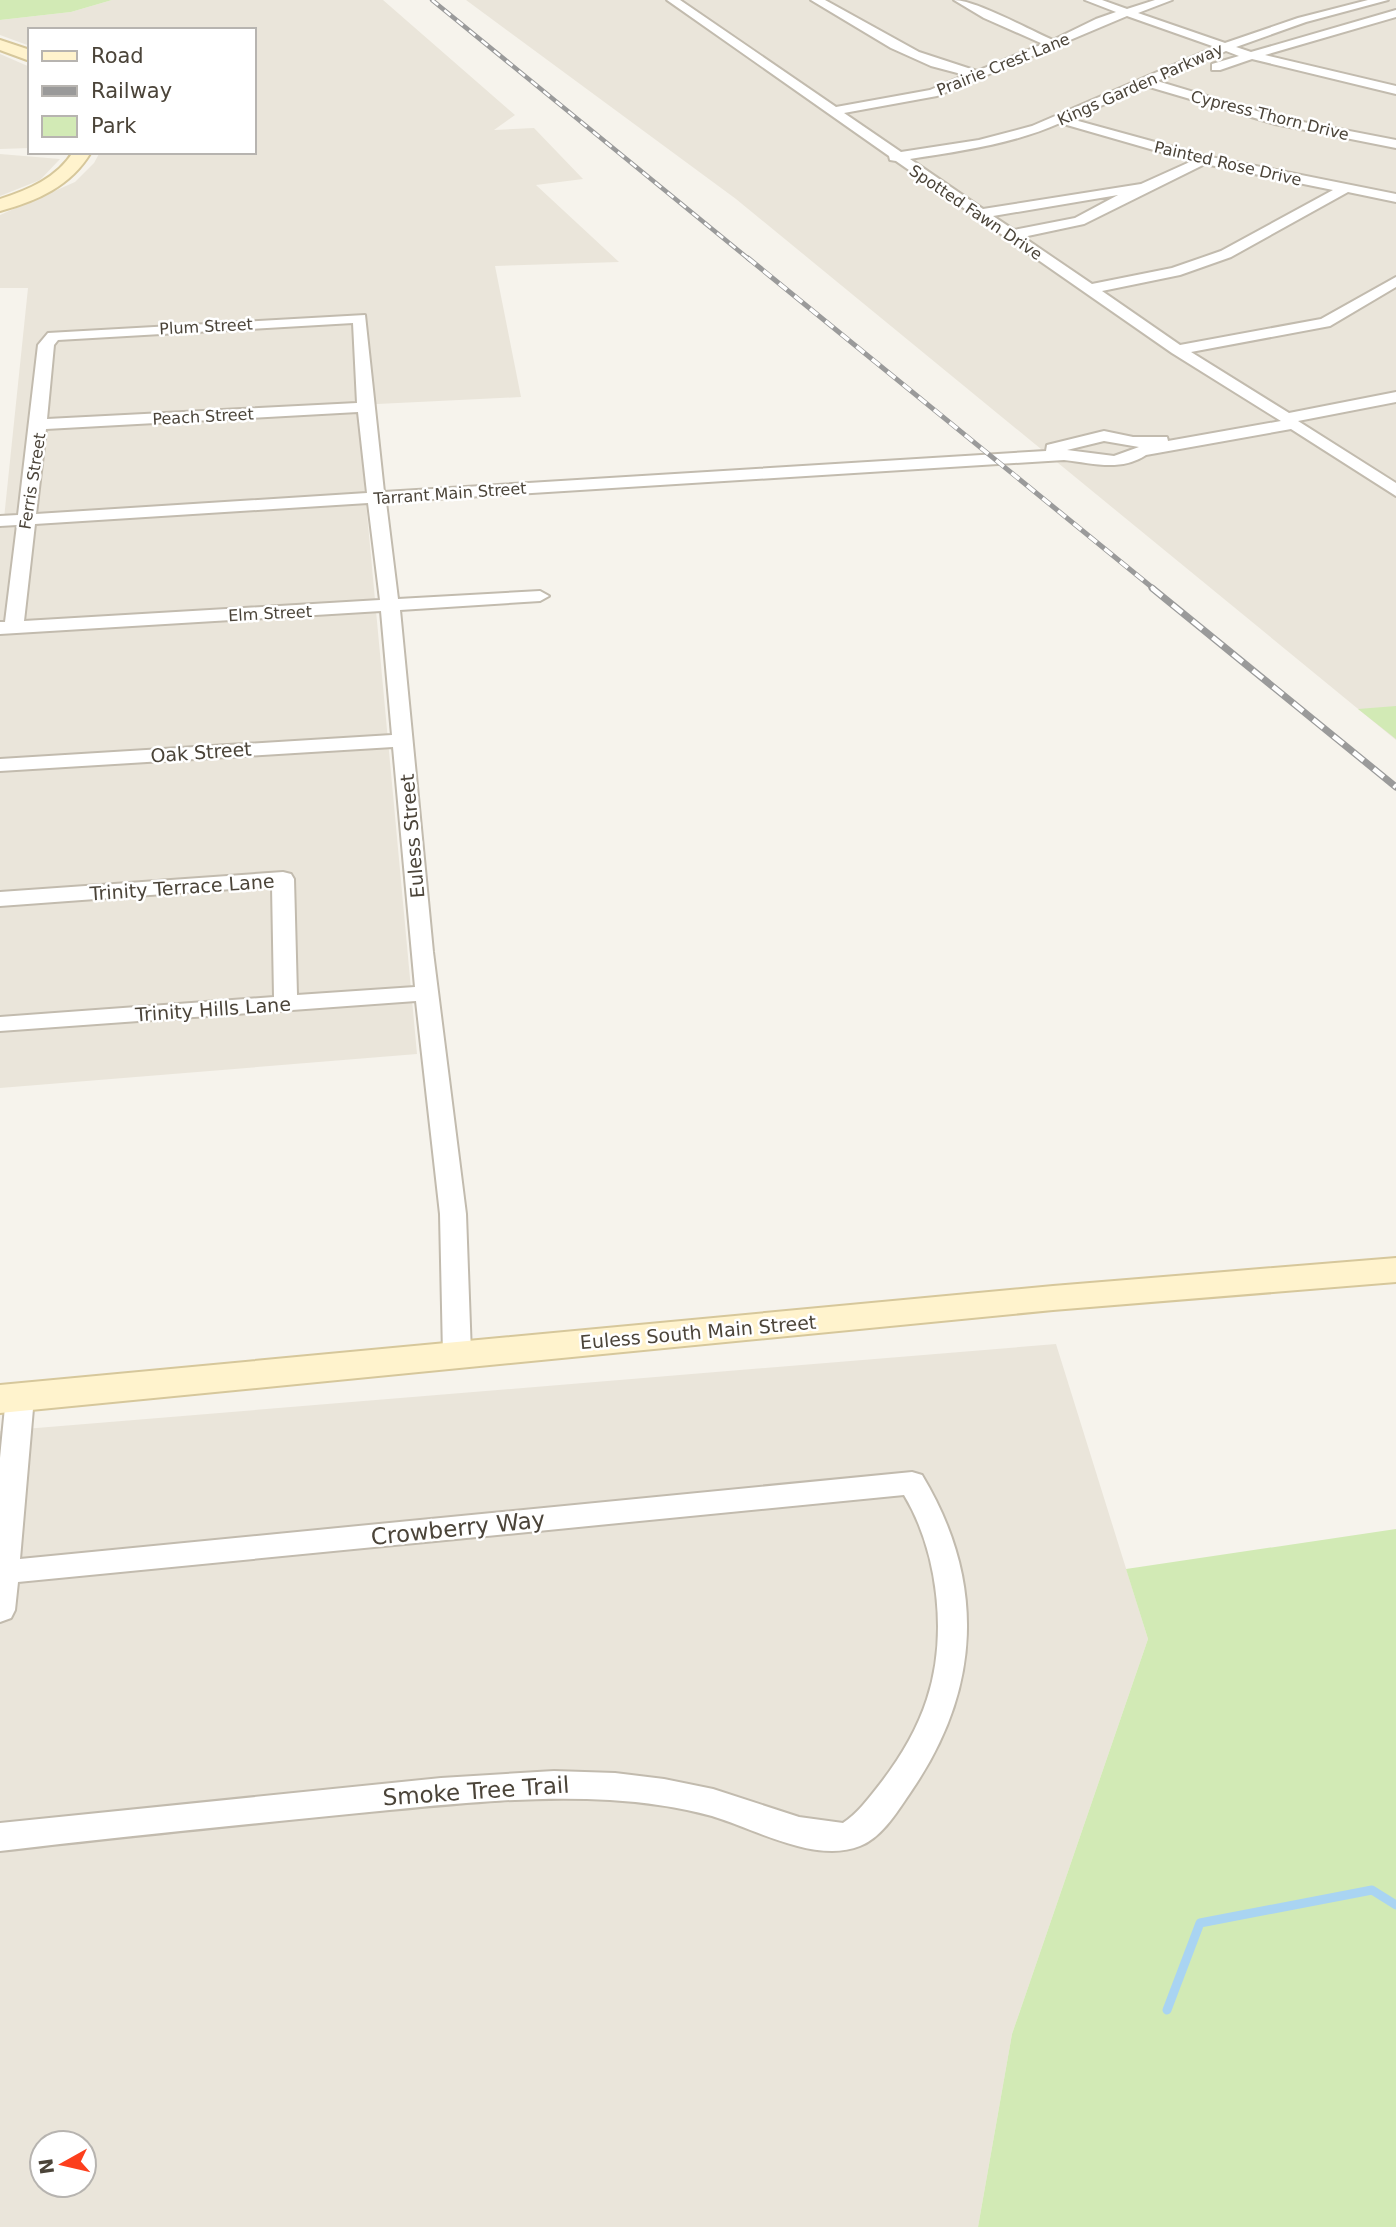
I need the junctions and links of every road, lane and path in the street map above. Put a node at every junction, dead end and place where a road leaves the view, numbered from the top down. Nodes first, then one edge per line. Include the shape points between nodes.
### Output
1 (673, 0) edge
2 (817, 0) edge
3 (960, 0) edge
4 (1091, 0) edge
5 (1166, 0) edge
6 (1382, 0) edge
7 (1124, 13) junction
8 (1396, 13) edge
9 (1054, 44) junction
10 (0, 46) edge
11 (1223, 47) junction
12 (28, 55) edge
13 (1249, 55) junction
14 (917, 58) junction
15 (1396, 73) edge
16 (980, 75) junction
17 (1146, 82) junction
18 (961, 83) junction
19 (1366, 83) junction
20 (1167, 89) junction
21 (1396, 90) edge
22 (1143, 100) dead end
23 (835, 111) junction
24 (1107, 116) dead end
25 (1062, 120) junction
26 (1083, 126) junction
27 (1046, 140) dead end
28 (1396, 144) edge
29 (1003, 152) dead end
30 (81, 154) edge
31 (895, 157) junction
32 (1204, 160) junction
33 (910, 167) junction
34 (1144, 187) junction
35 (1344, 189) junction
36 (1396, 198) edge
37 (0, 205) edge
38 (980, 214) junction
39 (1010, 234) junction
40 (1396, 281) edge
41 (1090, 289) junction
42 (359, 318) joint
43 (53, 335) joint
44 (1177, 350) junction
45 (1396, 397) edge
46 (1396, 406) edge
47 (365, 407) junction
48 (1290, 421) junction
49 (40, 424) junction
50 (1137, 446) junction
51 (991, 457) junction
52 (1396, 491) edge
53 (375, 497) junction
54 (25, 520) junction
55 (0, 521) edge
56 (540, 596) dead end
57 (390, 606) junction
58 (7, 628) edge
59 (403, 740) junction
60 (0, 765) edge
61 (0, 900) edge
62 (426, 993) junction
63 (286, 1003) junction
64 (0, 1024) edge
65 (1396, 1270) edge
66 (457, 1354) junction
67 (10, 1398) edge
68 (912, 1483) joint
69 (4, 1573) junction
70 (0, 1610) edge
71 (0, 1837) edge

1 - 23 street, Spotted Fawn Drive
2 - 14 street
3 - 9 street
4 - 7 street
5 - 7 street, Prairie Crest Lane
6 - 11 street, Kings Garden Parkway via 1292,22
7 - 9 street, Prairie Crest Lane
7 - 11 street
8 - 13 street, Kings Garden Parkway
9 - 16 street, Prairie Crest Lane
10 - 12 street
11 - 13 street
11 - 17 street, Kings Garden Parkway
13 - 19 street
13 - 20 street, Kings Garden Parkway
14 - 16 street
14 - 18 street via 914,62 923,68
15 - 19 street
16 - 18 street, Prairie Crest Lane
17 - 20 street, Cypress Thorn Drive
17 - 25 street, Kings Garden Parkway
18 - 23 street, Prairie Crest Lane via 907,99
19 - 21 street
20 - 22 street, Kings Garden Parkway
20 - 28 street, Cypress Thorn Drive via 1275,120
23 - 31 street, Spotted Fawn Drive
24 - 26 street, Kings Garden Parkway
25 - 26 street, Painted Rose Drive
25 - 31 street, Kings Garden Parkway via 1008,138
26 - 27 street, Kings Garden Parkway
26 - 32 street, Painted Rose Drive
29 - 33 street
30 - 37 street via 55,181 32,195
31 - 33 street, Spotted Fawn Drive
32 - 34 street
32 - 35 street, Painted Rose Drive
33 - 38 street, Spotted Fawn Drive
34 - 38 street
34 - 39 street via 1079,221
35 - 36 street, Painted Rose Drive
35 - 41 street via 1226,254 1175,272
38 - 39 street, Spotted Fawn Drive
39 - 41 street, Spotted Fawn Drive
40 - 44 street via 1325,323
41 - 44 street, Spotted Fawn Drive
42 - 43 street, Plum Street
42 - 47 street, Euless Street
43 - 49 street, Ferris Street via 46,345
44 - 48 street, Spotted Fawn Drive
45 - 48 street
46 - 48 street
47 - 49 street, Peach Street
47 - 53 street, Euless Street
48 - 50 street
48 - 52 street, Spotted Fawn Drive
49 - 54 street, Ferris Street
50 - 51 street via 1104,436
50 - 51 street via 1124,461 1114,462 1064,455
51 - 53 street, Tarrant Main Street
53 - 54 street, Tarrant Main Street
53 - 57 street, Euless Street
54 - 55 street, Tarrant Main Street
54 - 58 street, Ferris Street
56 - 57 street, Elm Street
57 - 58 street, Elm Street
57 - 59 street, Euless Street
59 - 60 street, Oak Street
59 - 62 street, Euless Street
61 - 63 street, Trinity Terrace Lane via 283,879
62 - 63 street, Trinity Hills Lane
62 - 66 street, Euless Street via 453,1214
63 - 64 street, Trinity Hills Lane
65 - 66 street, Euless South Main Street
66 - 67 street, Euless South Main Street
67 - 69 street
68 - 69 street, Crowberry Way
68 - 71 street, Smoke Tree Trail via 925,1502 940,1545 952,1602 947,1684 927,1735 901,1781 864,1826 848,1837 822,1837 711,1802 649,1789 522,1784 208,1812
69 - 70 street

